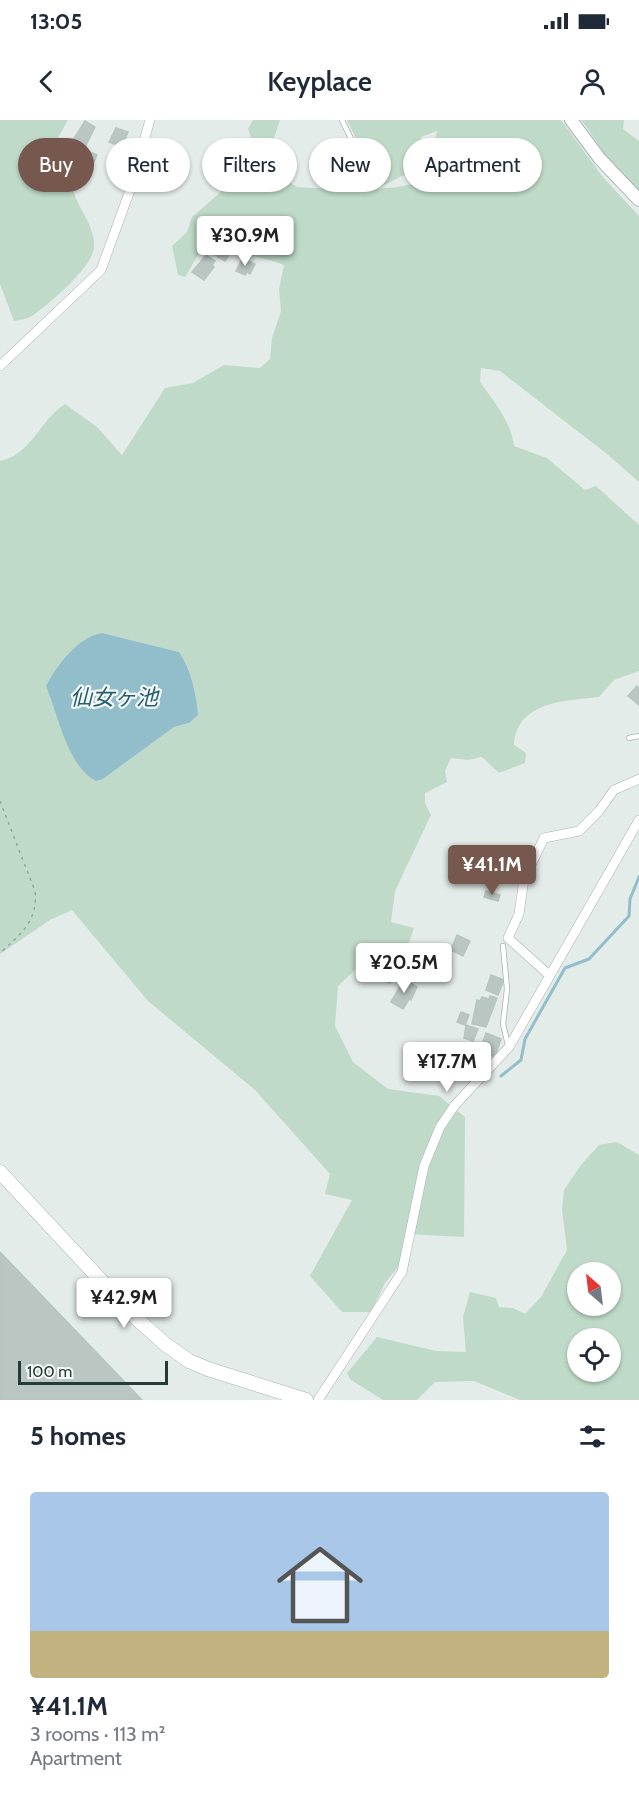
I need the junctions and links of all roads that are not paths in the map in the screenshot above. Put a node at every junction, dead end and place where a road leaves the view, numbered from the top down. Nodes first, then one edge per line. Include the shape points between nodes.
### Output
1 (150, 120) edge
2 (342, 120) edge
3 (571, 120) edge
4 (351, 138) edge
5 (639, 200) edge
6 (12, 354) junction
7 (0, 356) edge
8 (0, 366) edge
9 (639, 736) edge
10 (629, 738) dead end
11 (639, 779) edge
12 (639, 820) edge
13 (505, 942) junction
14 (549, 975) junction
15 (509, 1047) junction
16 (0, 1172) edge
17 (306, 1400) edge
18 (318, 1400) edge

1 - 6 street via 100,270
2 - 4 lane
3 - 5 street via 600,159
6 - 7 street
6 - 8 street
9 - 10 lane
11 - 13 street via 614,790 579,831 544,838 524,879 519,914
12 - 14 street
13 - 14 street
13 - 15 lane via 507,989 502,1024
14 - 15 street
15 - 18 street via 454,1105 440,1127 424,1166 402,1272
16 - 17 main road via 165,1344 208,1369

